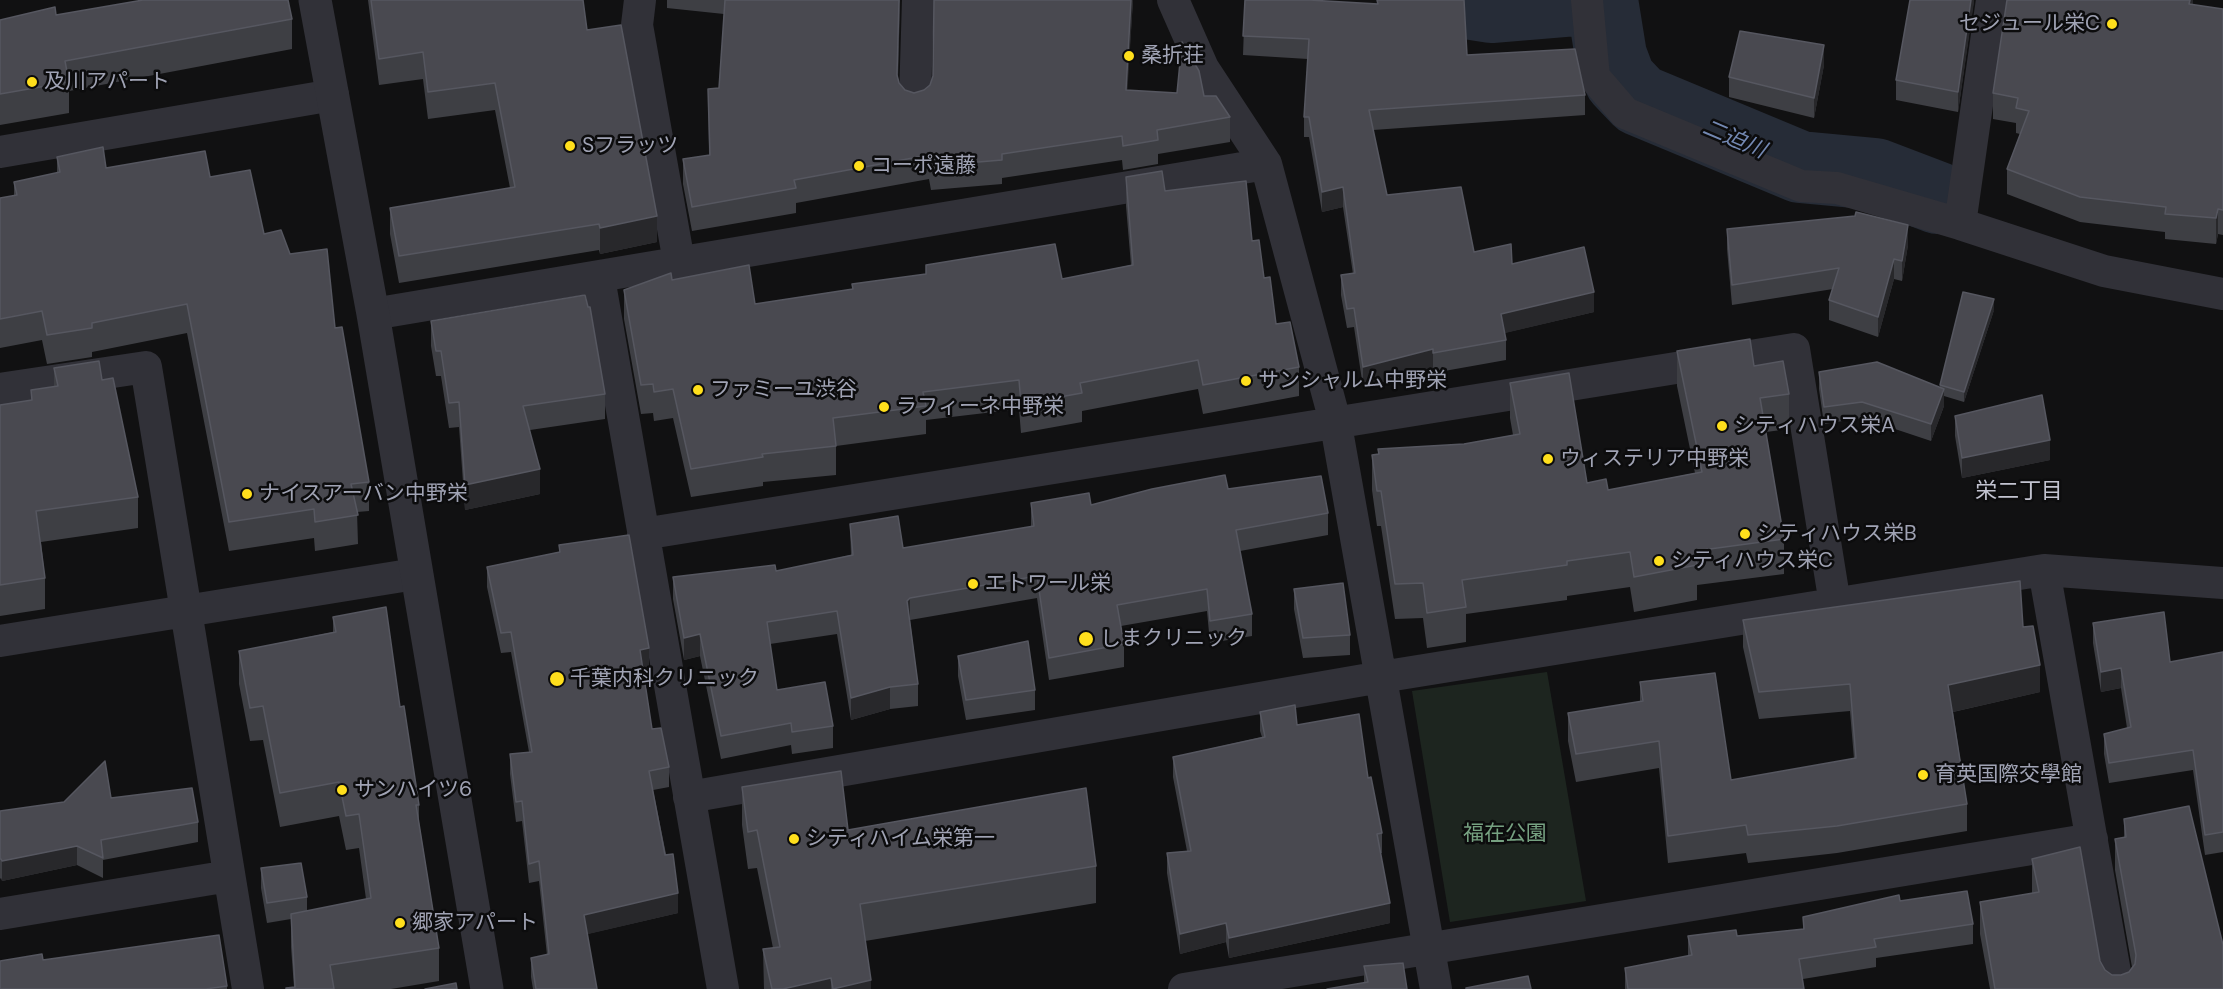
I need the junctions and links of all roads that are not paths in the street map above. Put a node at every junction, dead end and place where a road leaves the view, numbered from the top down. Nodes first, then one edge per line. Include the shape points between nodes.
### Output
1 (315, 0) edge
2 (640, 0) edge
3 (918, 0) edge
4 (1173, 0) edge
5 (1992, 0) edge
6 (1588, 9) edge
7 (333, 95) junction
8 (915, 99) edge
9 (0, 152) edge
10 (1266, 164) junction
11 (1960, 224) junction
12 (679, 262) junction
13 (599, 278) junction
14 (2223, 294) edge
15 (373, 314) junction
16 (0, 389) edge
17 (1336, 425) junction
18 (643, 534) junction
19 (2044, 570) junction
20 (415, 574) junction
21 (2223, 583) edge
22 (1835, 604) junction
23 (186, 609) junction
24 (0, 642) edge
25 (1381, 677) junction
26 (689, 797) junction
27 (2092, 839) junction
28 (229, 876) junction
29 (0, 914) edge
30 (1429, 948) junction
31 (248, 989) edge
32 (487, 989) edge
33 (723, 989) edge
34 (1184, 989) edge
35 (1436, 989) edge
36 (2118, 989) edge

1 - 7 street
2 - 12 street via 637,25
3 - 8 street
4 - 10 street via 1203,68
5 - 11 street
6 - 11 street via 1594,77 1625,113 1801,186 1837,188
7 - 9 street
7 - 15 street
10 - 12 street
10 - 17 street
11 - 14 street via 2104,271
12 - 13 street
13 - 15 street
13 - 18 street
15 - 20 street
16 - 23 street via 146,367
17 - 18 street
17 - 22 street via 1794,349
17 - 25 street
18 - 26 street
19 - 21 street
19 - 22 street
19 - 27 street
20 - 23 street
20 - 32 street
22 - 25 street
23 - 24 street
23 - 28 street
25 - 26 street
25 - 30 street
26 - 33 street
27 - 30 street
27 - 36 street
28 - 29 street
28 - 31 street
30 - 34 street
30 - 35 street

